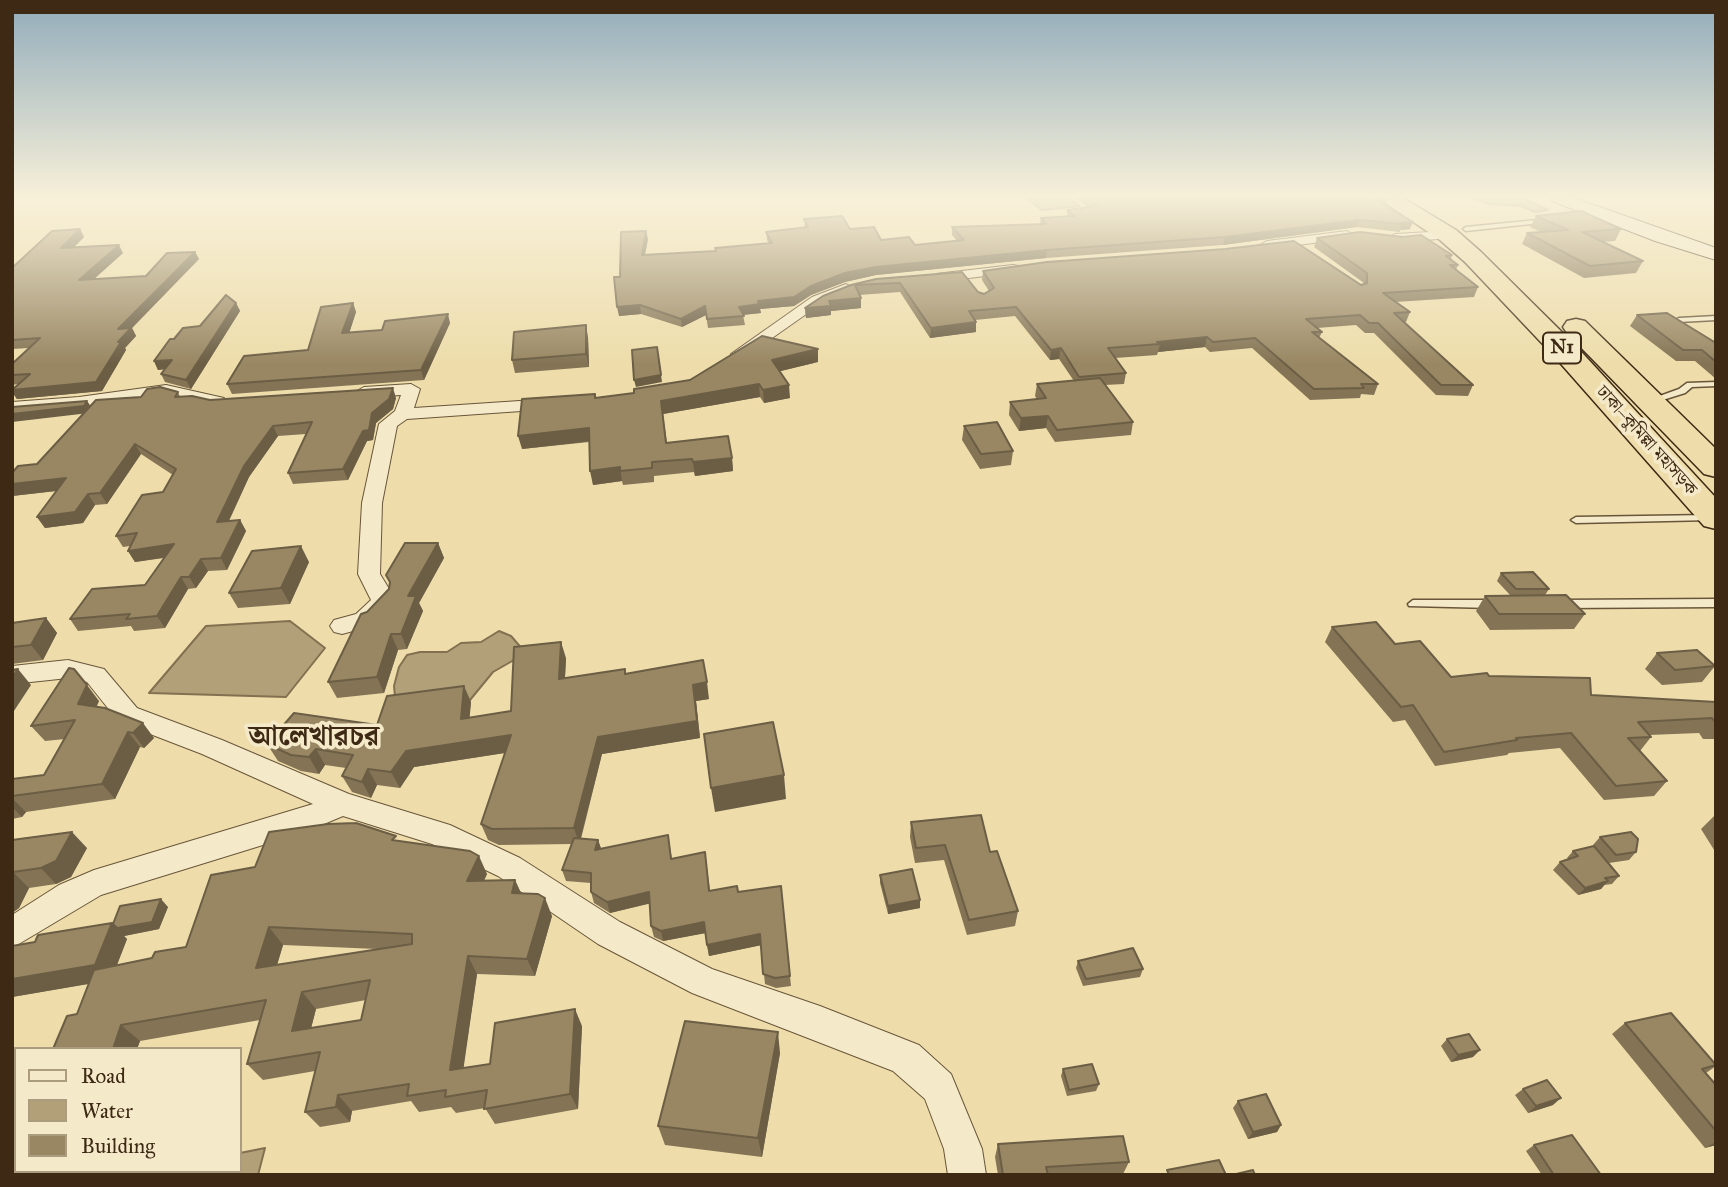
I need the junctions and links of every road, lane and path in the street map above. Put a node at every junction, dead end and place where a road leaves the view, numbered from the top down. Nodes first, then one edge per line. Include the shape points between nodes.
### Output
1 (1310, 253) edge
2 (1471, 253) edge
3 (1495, 253) edge
4 (1315, 257) edge
5 (1033, 267) edge
6 (917, 279) edge
7 (866, 284) edge
8 (1716, 318) edge
9 (1679, 320) edge
10 (723, 365) edge
11 (1716, 384) edge
12 (347, 393) edge
13 (237, 401) edge
14 (1650, 401) junction
15 (568, 402) edge
16 (12, 407) edge
17 (403, 414) junction
18 (1716, 467) edge
19 (1715, 519) edge
20 (1576, 520) dead end
21 (1716, 603) edge
22 (1413, 604) dead end
23 (1509, 604) edge
24 (1550, 604) edge
25 (342, 626) dead end
26 (12, 675) edge
27 (342, 804) junction
28 (12, 933) edge
29 (967, 1175) edge

1 - 4 street
2 - 19 highway, ঢাকা–কুমিল্লা মহাসড়ক / N1
3 - 14 highway, ঢাকা–কুমিল্লা মহাসড়ক / N1
5 - 6 street via 971,281
7 - 10 street via 817,300
8 - 9 lane
11 - 14 lane via 1690,385
12 - 17 street via 411,389
13 - 16 street via 215,403 166,390
14 - 18 highway, ঢাকা–কুমিল্লা মহাসড়ক / N1
15 - 17 street
17 - 25 street via 388,424 372,503 369,575 382,603 364,620
19 - 20 lane
21 - 24 lane
22 - 23 lane
26 - 27 street via 68,669 95,675 128,715
27 - 28 street via 305,820 94,884
27 - 29 street via 440,834 509,867 609,933 704,982 906,1058 937,1087 963,1149

